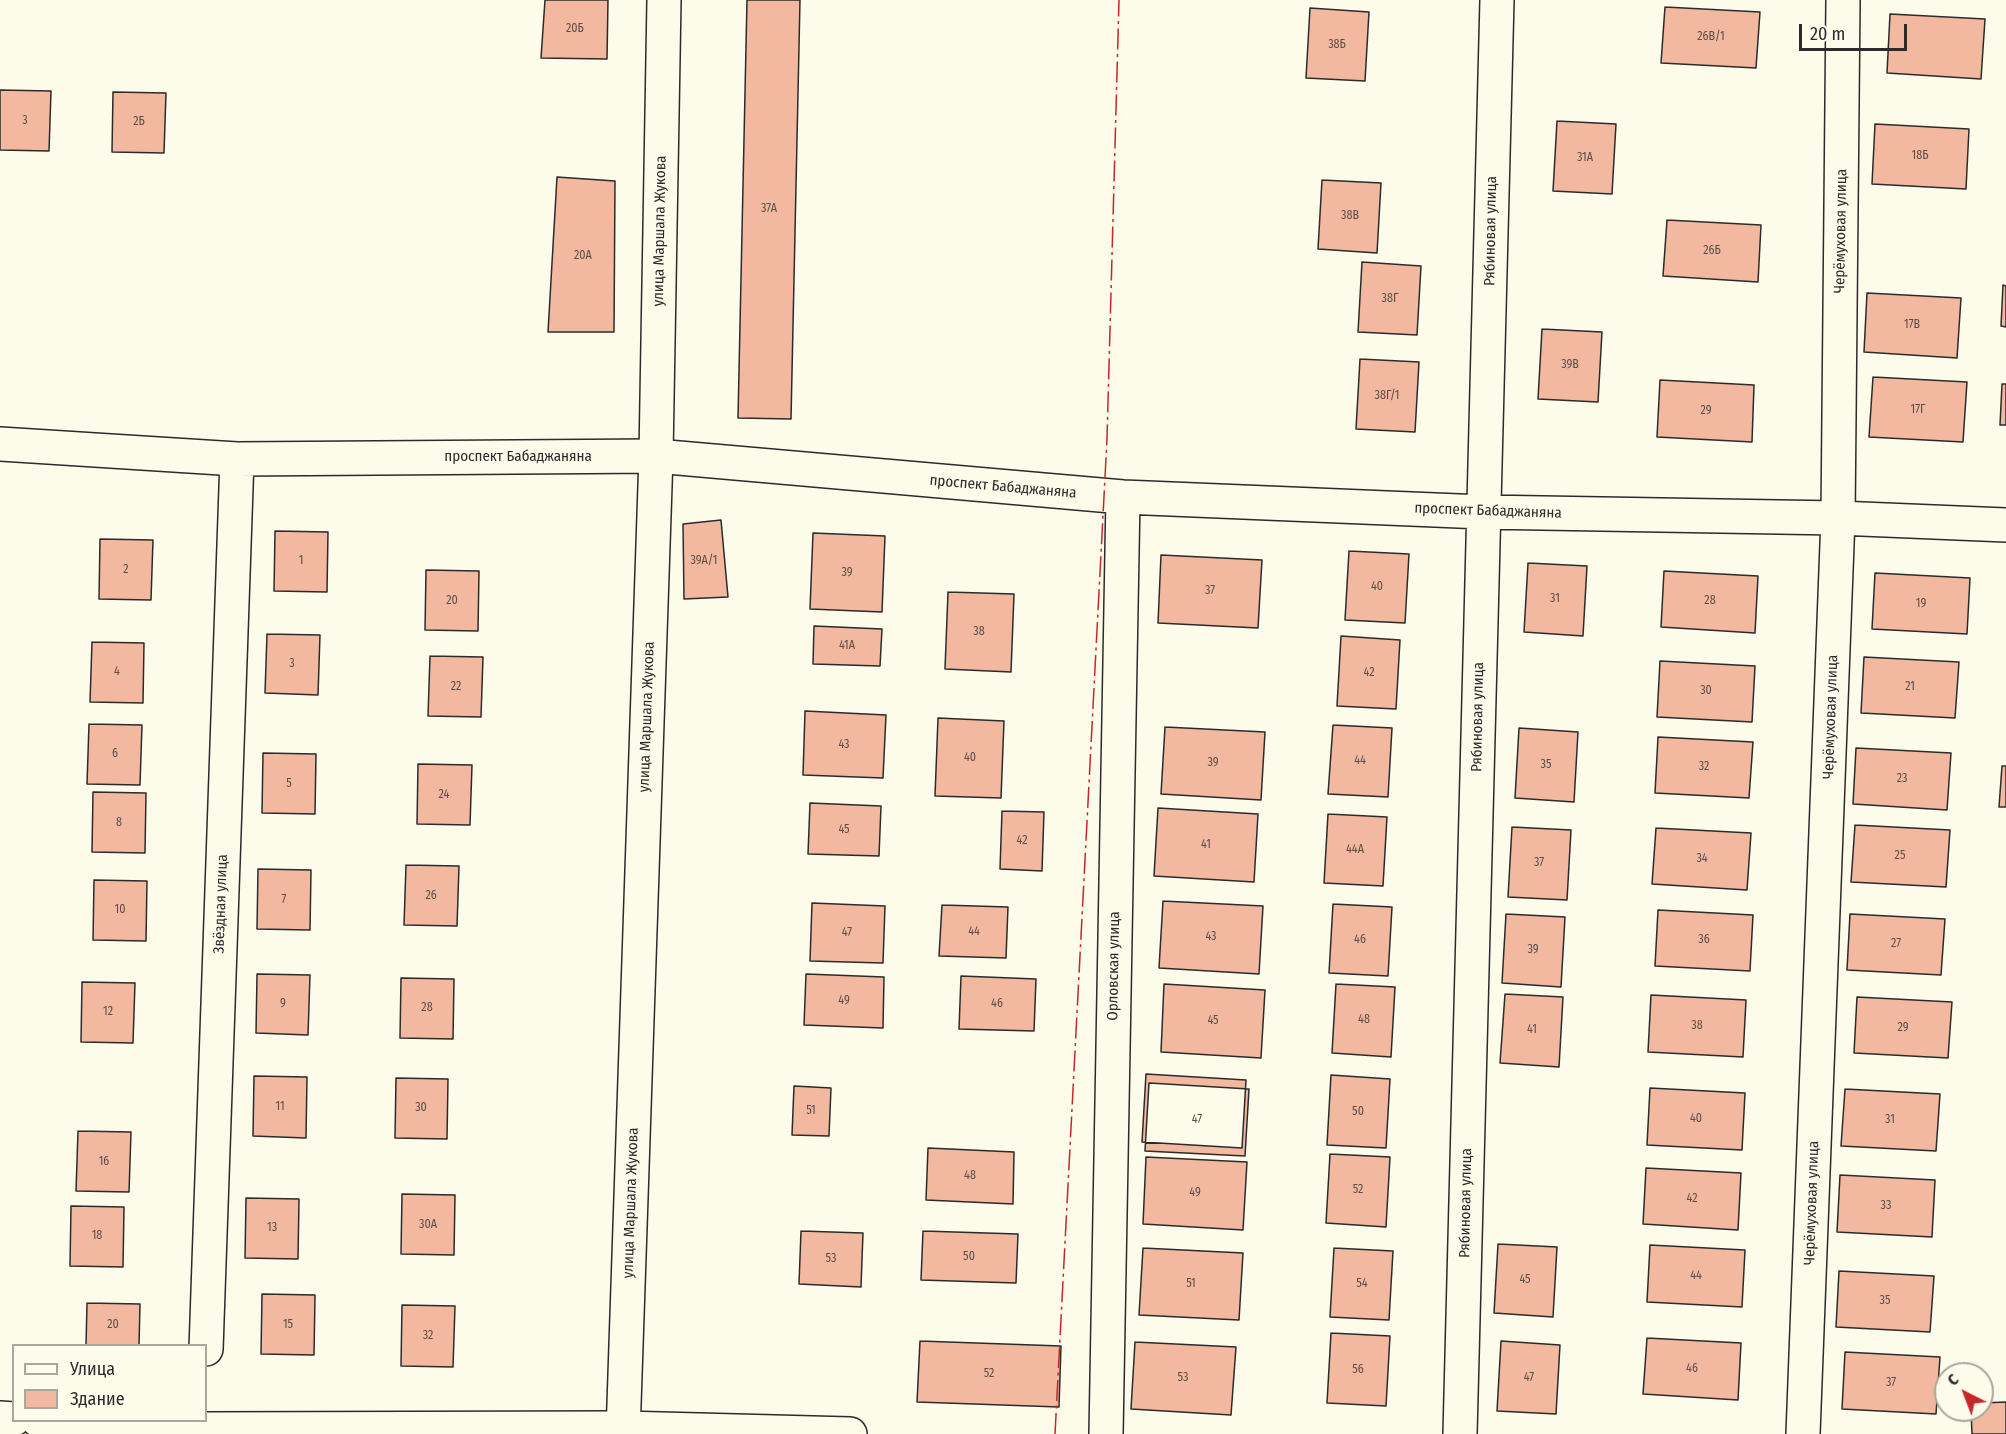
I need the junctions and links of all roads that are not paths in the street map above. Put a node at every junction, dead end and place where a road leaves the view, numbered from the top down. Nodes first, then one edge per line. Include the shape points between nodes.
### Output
1 (663, 0) edge
2 (1497, 0) edge
3 (1843, 0) edge
4 (0, 444) edge
5 (656, 456) junction
6 (237, 459) junction
7 (1123, 497) junction
8 (1484, 512) junction
9 (1838, 518) junction
10 (2006, 525) edge
11 (206, 1344) edge
12 (79, 1422) edge
13 (203, 1428) edge
14 (623, 1431) edge
15 (850, 1434) edge
16 (1106, 1434) edge
17 (1461, 1434) edge
18 (1803, 1434) edge

1 - 5 street, улица Маршала Жукова
2 - 8 street, Рябиновая улица
3 - 9 street, Черёмуховая улица
4 - 6 street, проспект Бабаджаняна
5 - 6 street, проспект Бабаджаняна
5 - 7 street, проспект Бабаджаняна
5 - 14 street, улица Маршала Жукова
6 - 11 street, Звёздная улица
7 - 8 street, проспект Бабаджаняна
7 - 16 street, Орловская улица
8 - 9 street, проспект Бабаджаняна
8 - 17 street, Рябиновая улица
9 - 10 street, проспект Бабаджаняна
9 - 18 street, Черёмуховая улица
12 - 13 street
13 - 14 street
14 - 15 street

